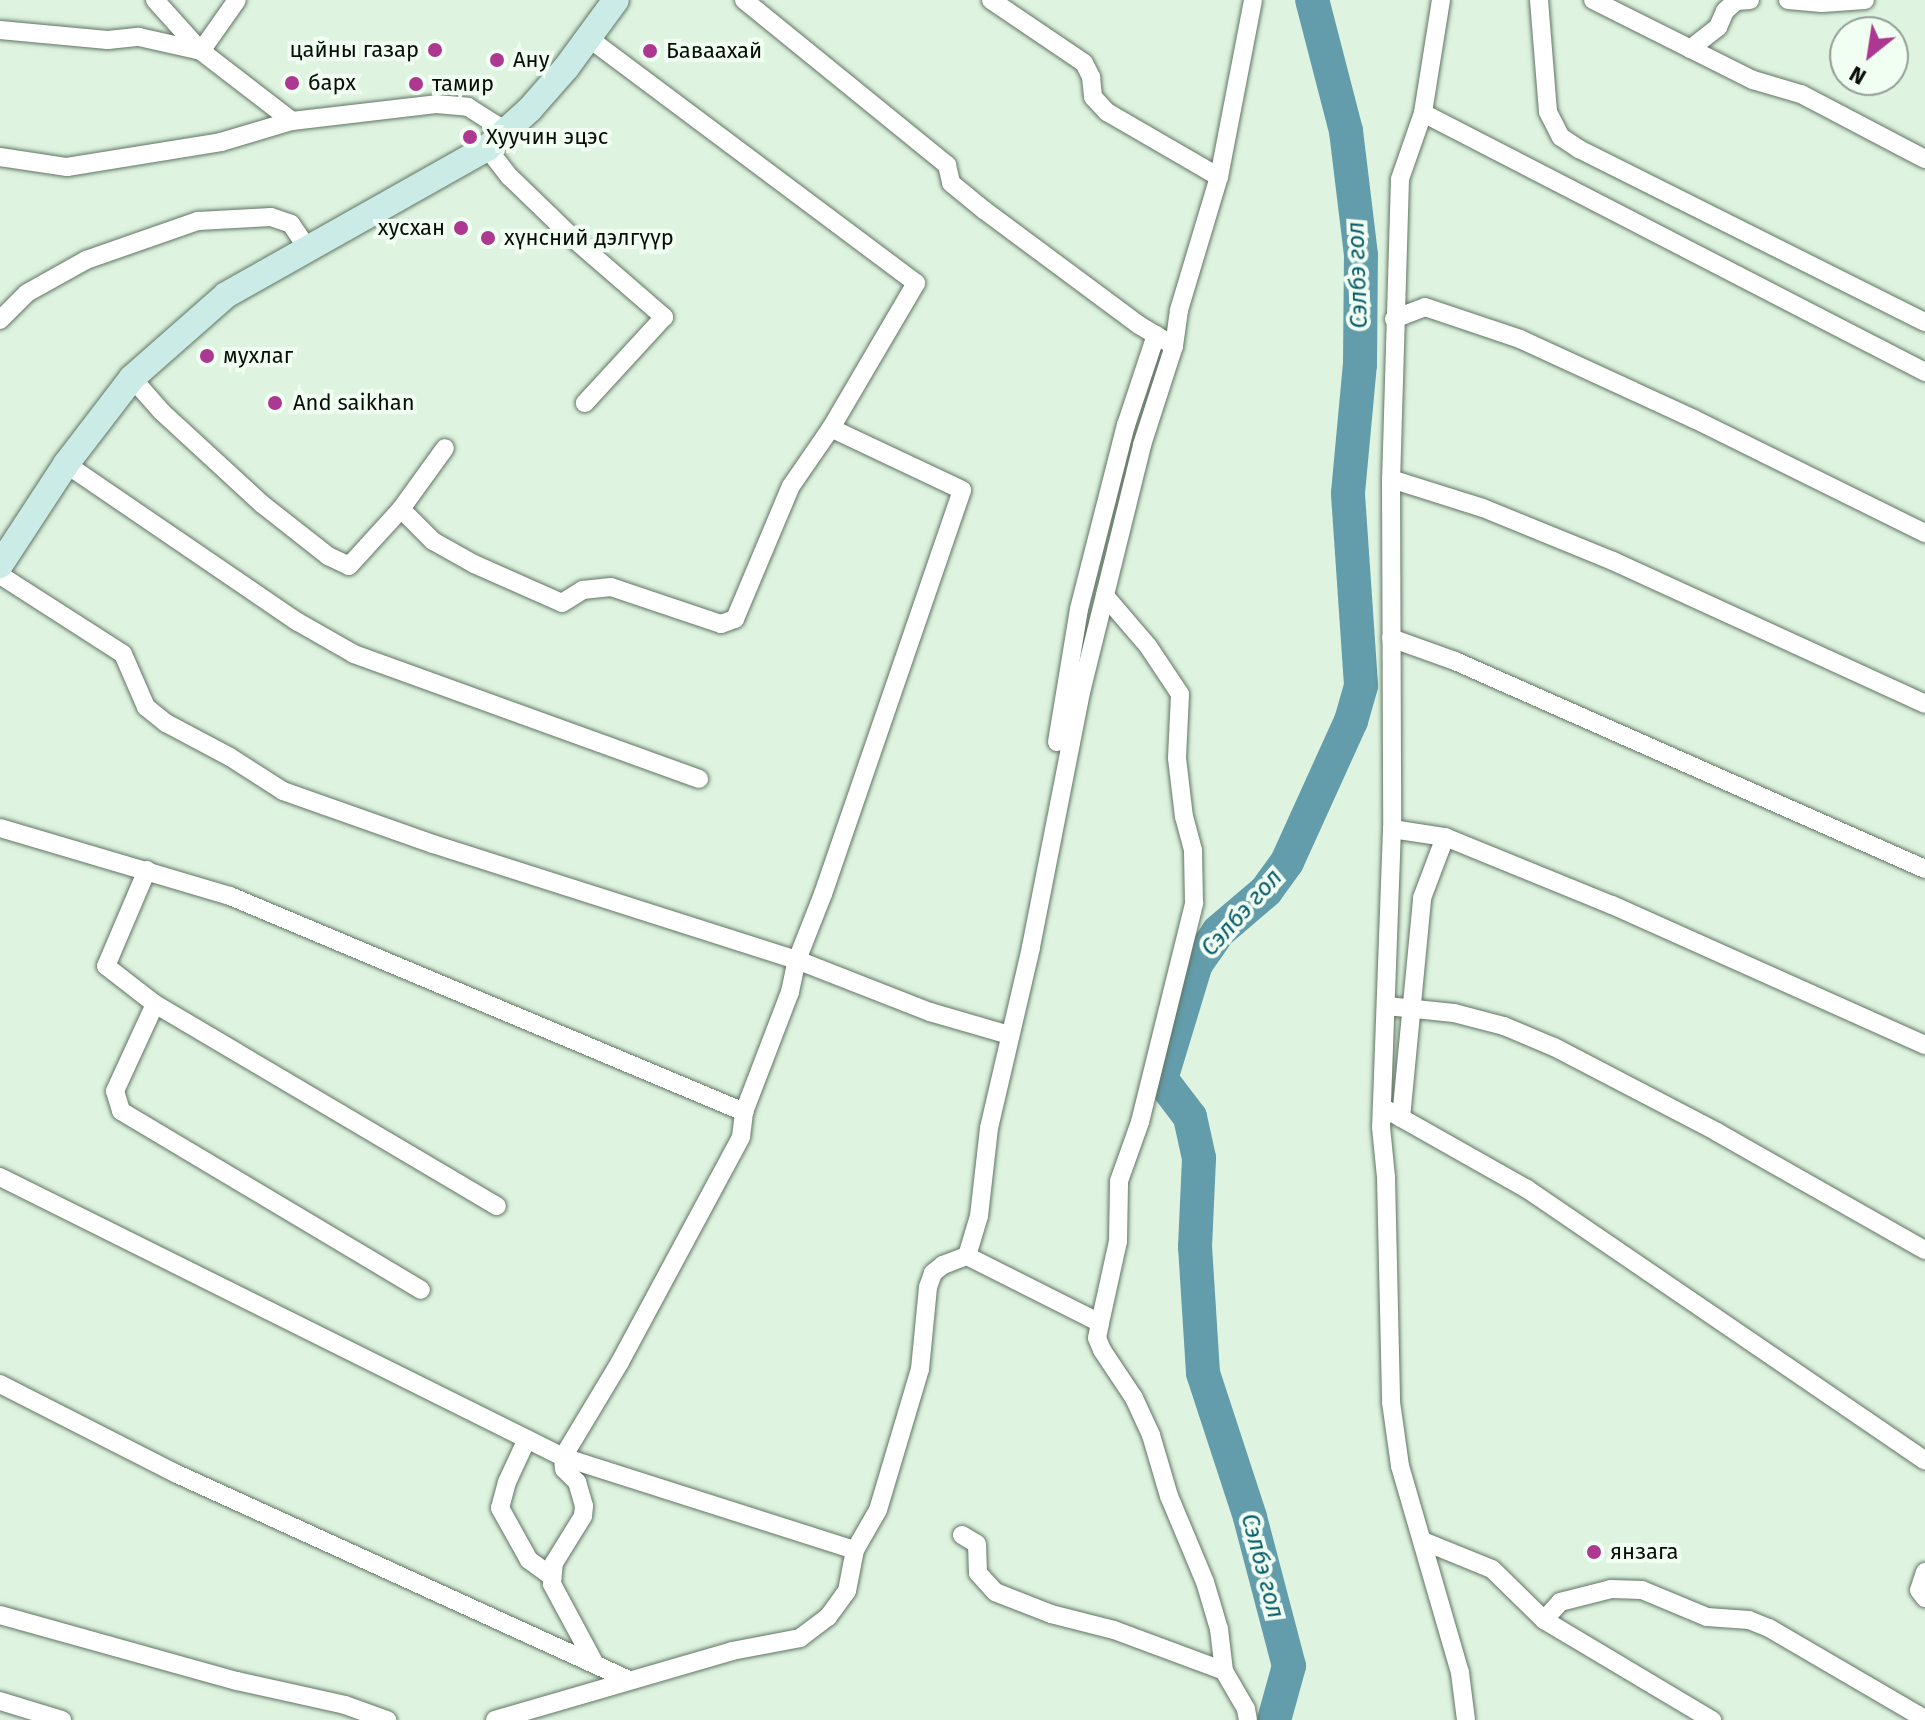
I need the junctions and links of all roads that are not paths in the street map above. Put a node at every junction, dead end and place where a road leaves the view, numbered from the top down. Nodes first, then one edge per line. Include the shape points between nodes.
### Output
1 (155, 0) edge
2 (237, 0) edge
3 (616, 0) edge
4 (744, 0) edge
5 (991, 0) edge
6 (1253, 0) edge
7 (1441, 0) edge
8 (1539, 0) edge
9 (1593, 0) edge
10 (1750, 0) edge
11 (1788, 0) edge
12 (1865, 0) edge
13 (0, 30) edge
14 (588, 38) junction
15 (1690, 49) junction
16 (201, 51) junction
17 (1423, 113) junction
18 (292, 121) junction
19 (496, 140) junction
20 (0, 157) edge
21 (1925, 159) edge
22 (1219, 177) junction
23 (308, 249) junction
24 (1394, 319) junction
25 (0, 320) edge
26 (1925, 322) edge
27 (1156, 335) junction
28 (1174, 346) junction
29 (1925, 372) edge
30 (132, 378) junction
31 (585, 403) dead end
32 (831, 428) junction
33 (445, 448) dead end
34 (66, 464) junction
35 (1391, 479) junction
36 (401, 509) junction
37 (1925, 533) edge
38 (0, 565) edge
39 (0, 575) edge
40 (1105, 596) junction
41 (1391, 638) junction
42 (1925, 704) edge
43 (1057, 742) dead end
44 (699, 779) dead end
45 (0, 828) edge
46 (1392, 829) junction
47 (1445, 837) junction
48 (1925, 869) edge
49 (147, 870) junction
50 (797, 960) junction
51 (155, 1004) junction
52 (1387, 1006) junction
53 (1413, 1009) junction
54 (1009, 1035) junction
55 (1925, 1045) edge
56 (1382, 1107) junction
57 (744, 1112) junction
58 (1401, 1118) junction
59 (0, 1177) edge
60 (497, 1206) dead end
61 (1925, 1250) edge
62 (967, 1256) junction
63 (421, 1290) dead end
64 (1100, 1323) junction
65 (0, 1384) edge
66 (527, 1439) junction
67 (563, 1457) junction
68 (1925, 1461) edge
69 (962, 1535) dead end
70 (1423, 1541) junction
71 (855, 1550) junction
72 (1925, 1572) edge
73 (551, 1576) junction
74 (1925, 1598) edge
75 (0, 1615) edge
76 (1544, 1620) junction
77 (595, 1664) junction
78 (1224, 1671) junction
79 (629, 1680) junction
80 (0, 1701) edge
81 (1925, 1719) edge
82 (62, 1720) edge
83 (387, 1720) edge
84 (495, 1720) edge
85 (1248, 1720) edge
86 (1466, 1720) edge
87 (1712, 1720) edge

1 - 16 street
2 - 16 street
3 - 14 main road
4 - 27 street via 947,165 951,183 984,210
5 - 22 street via 1084,63 1093,97 1107,112
6 - 22 street
7 - 17 street
8 - 26 street via 1548,112 1561,137
9 - 15 street
10 - 15 street via 1736,1 1718,27
11 - 12 street
13 - 16 street via 108,40 139,37
14 - 19 main road via 530,109
14 - 32 street via 916,283
15 - 21 street via 1753,80 1801,94
16 - 18 street
17 - 24 street via 1400,179
17 - 29 street
18 - 19 street via 436,104 468,107
18 - 20 street via 221,142 67,167
19 - 23 main road
19 - 31 street via 521,187 664,317
22 - 28 street via 1179,310
23 - 25 street via 291,224 271,217 198,221 86,260 27,293
23 - 30 main road via 226,295
24 - 35 street
24 - 37 street via 1425,307 1520,339
27 - 28 street
27 - 43 street via 1126,425 1079,609
28 - 40 street via 1142,445
30 - 34 main road
30 - 36 street via 262,504 328,556 349,566
32 - 36 street via 791,486 735,619 721,624 611,587 583,590 562,603 433,541
32 - 50 street via 962,490
33 - 36 street
34 - 38 main road
34 - 44 street via 298,622 354,654
35 - 41 street
35 - 42 street via 1483,508 1613,561
39 - 50 street via 123,654 146,707 166,723 283,791
40 - 54 street
40 - 64 street via 1180,694 1177,758 1195,885 1140,1122 1119,1181 1118,1241
41 - 46 street
41 - 48 street via 1470,667
45 - 49 street
46 - 47 street
46 - 52 street
47 - 53 street via 1422,898
47 - 55 street via 1612,905
49 - 51 street via 106,966
49 - 57 street via 230,896
50 - 54 street via 930,1012
50 - 57 street
51 - 60 street
51 - 63 street via 115,1091 121,1111
52 - 53 street
52 - 56 street
53 - 58 street
53 - 61 street via 1504,1026 1554,1047
54 - 62 street via 989,1128 979,1216
56 - 58 street
56 - 70 street via 1391,1402 1400,1466
57 - 67 street via 741,1137
58 - 68 street via 1527,1189
59 - 66 street
62 - 64 street
62 - 71 street via 954,1258 933,1273 920,1369 878,1510
64 - 78 street via 1097,1338 1151,1435 1169,1496 1205,1582
65 - 77 street via 177,1474
66 - 67 street
66 - 73 street via 500,1508 529,1560
67 - 71 street
67 - 73 street via 564,1469 577,1482 583,1516
69 - 78 street via 977,1544 978,1573 995,1592
70 - 76 street via 1492,1569
70 - 86 street via 1460,1673
71 - 79 street via 847,1591 828,1617 800,1638
72 - 74 street via 1919,1590
73 - 77 street
75 - 83 street
76 - 81 street via 1560,1602 1611,1589 1642,1590 1707,1617 1749,1620 1769,1628
76 - 87 street
77 - 79 street
78 - 85 street
79 - 84 street
80 - 82 street

